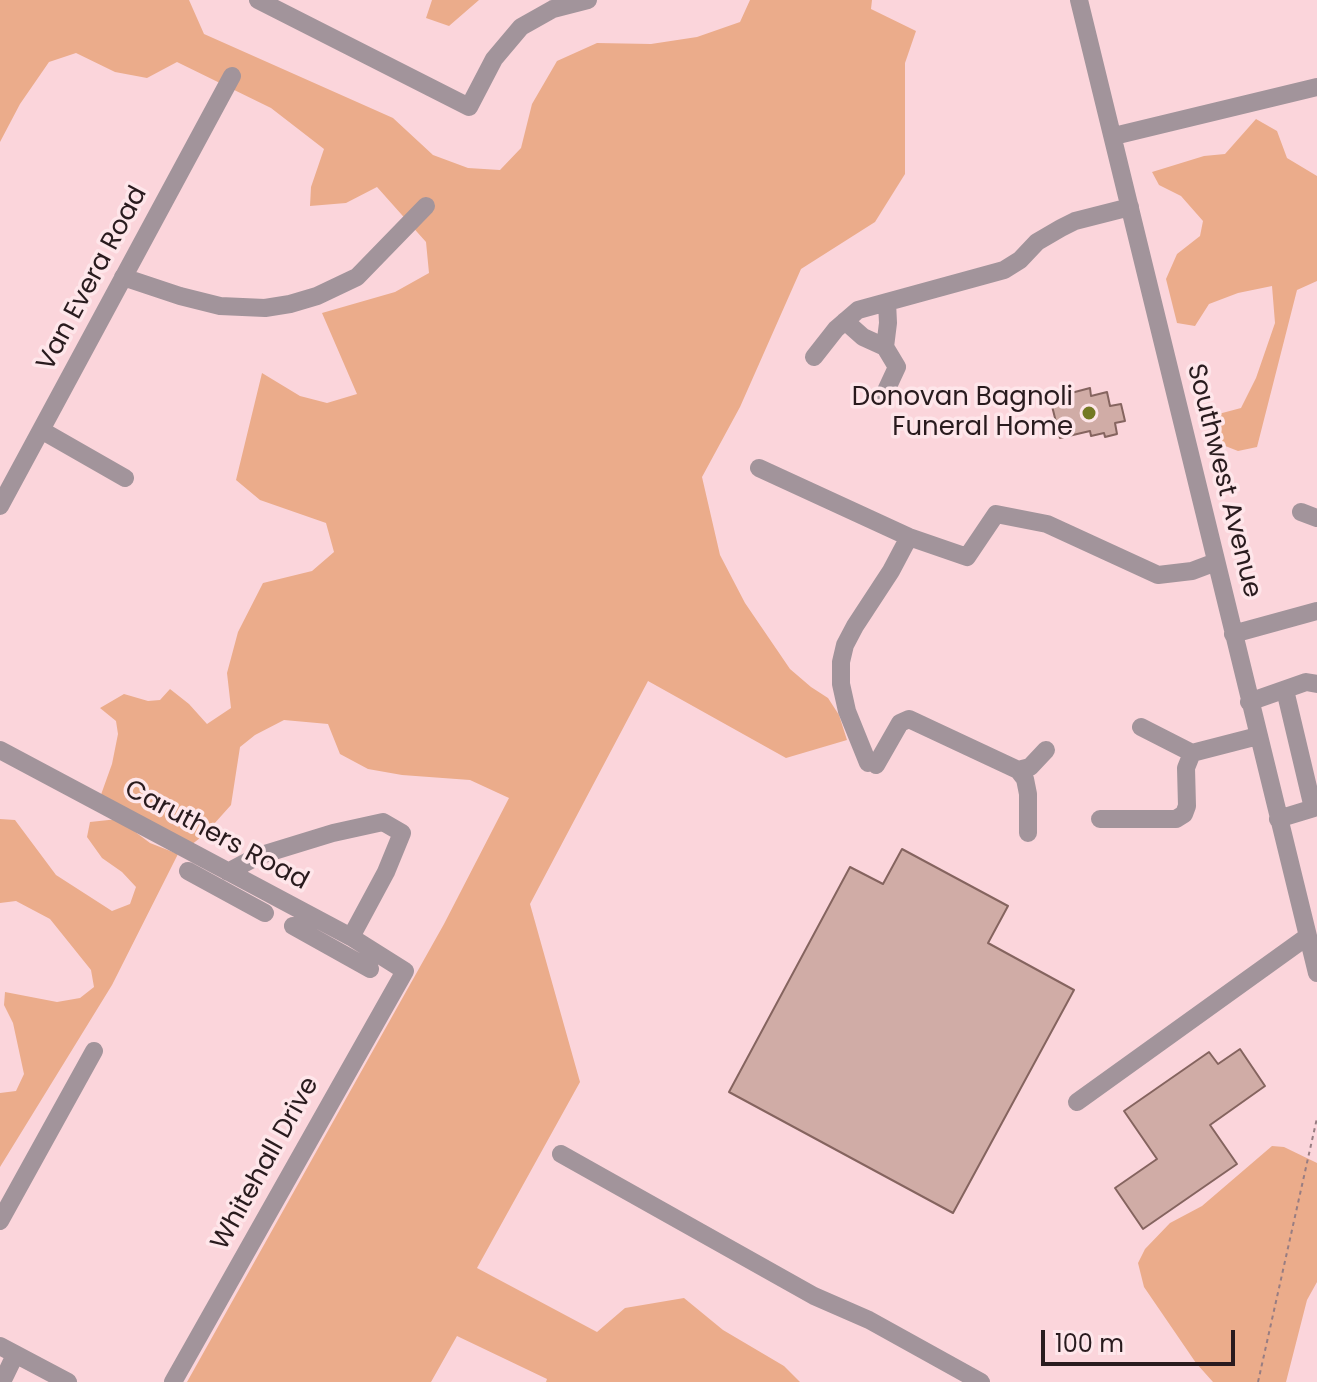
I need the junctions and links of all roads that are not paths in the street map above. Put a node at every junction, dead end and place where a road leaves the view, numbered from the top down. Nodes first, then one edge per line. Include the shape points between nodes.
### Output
1 (258, 0) edge
2 (588, 0) edge
3 (1079, 0) edge
4 (232, 76) dead end
5 (1317, 87) edge
6 (1114, 136) junction
7 (426, 206) dead end
8 (1130, 207) junction
9 (123, 277) junction
10 (887, 302) junction
11 (845, 321) junction
12 (885, 347) junction
13 (814, 357) dead end
14 (884, 395) dead end
15 (41, 430) junction
16 (759, 468) dead end
17 (125, 478) dead end
18 (0, 506) edge
19 (909, 537) junction
20 (1216, 562) junction
21 (1317, 611) edge
22 (1233, 634) junction
23 (1317, 684) edge
24 (1285, 690) junction
25 (1249, 702) junction
26 (1141, 727) dead end
27 (1258, 736) junction
28 (0, 750) edge
29 (1046, 750) dead end
30 (1192, 753) junction
31 (1018, 770) junction
32 (1315, 807) edge
33 (1100, 819) dead end
34 (1278, 819) junction
35 (1028, 833) dead end
36 (188, 871) dead end
37 (228, 878) junction
38 (265, 913) dead end
39 (293, 926) dead end
40 (1308, 936) junction
41 (339, 937) junction
42 (370, 969) dead end
43 (405, 971) joint
44 (1317, 973) edge
45 (94, 1051) dead end
46 (1077, 1102) dead end
47 (561, 1154) dead end
48 (0, 1221) edge
49 (8, 1350) edge
50 (2, 1382) edge
51 (68, 1382) edge
52 (173, 1382) edge
53 (981, 1382) edge

1 - 2 street via 469,107 494,59 521,27 553,9
3 - 6 street, Southwest Avenue
4 - 9 street, Van Evera Road
5 - 6 street
6 - 8 street, Southwest Avenue
7 - 9 street via 357,277 290,304 220,306
8 - 10 street via 1075,221 1037,242 1004,270
8 - 20 street, Southwest Avenue
9 - 15 street, Van Evera Road
10 - 11 street via 858,310
10 - 12 street
11 - 12 street
11 - 13 street
12 - 14 street via 897,367
15 - 17 street
15 - 18 street, Van Evera Road
16 - 19 street
19 - 20 street via 967,557 996,514 1047,524 1158,575
19 - 31 street via 845,645 841,684 847,711 872,764 900,723 909,719
20 - 22 street, Southwest Avenue
21 - 22 street
22 - 25 street, Southwest Avenue
23 - 24 street
24 - 25 street
24 - 32 street
25 - 27 street, Southwest Avenue
26 - 30 street
27 - 30 street
27 - 34 street, Southwest Avenue
28 - 37 street, Caruthers Road
29 - 31 street via 1030,767
30 - 33 street via 1184,814 1176,819
31 - 35 street via 1028,794
32 - 34 street
34 - 40 street, Southwest Avenue
36 - 37 street
37 - 38 street
37 - 41 street, Caruthers Road
37 - 41 street via 258,856 383,822 402,833 386,872
39 - 41 street
40 - 44 street, Southwest Avenue
40 - 46 street
41 - 42 street
41 - 43 street, Caruthers Road
43 - 52 street, Whitehall Drive
45 - 48 street
47 - 53 street via 814,1296
49 - 50 street
49 - 51 street

